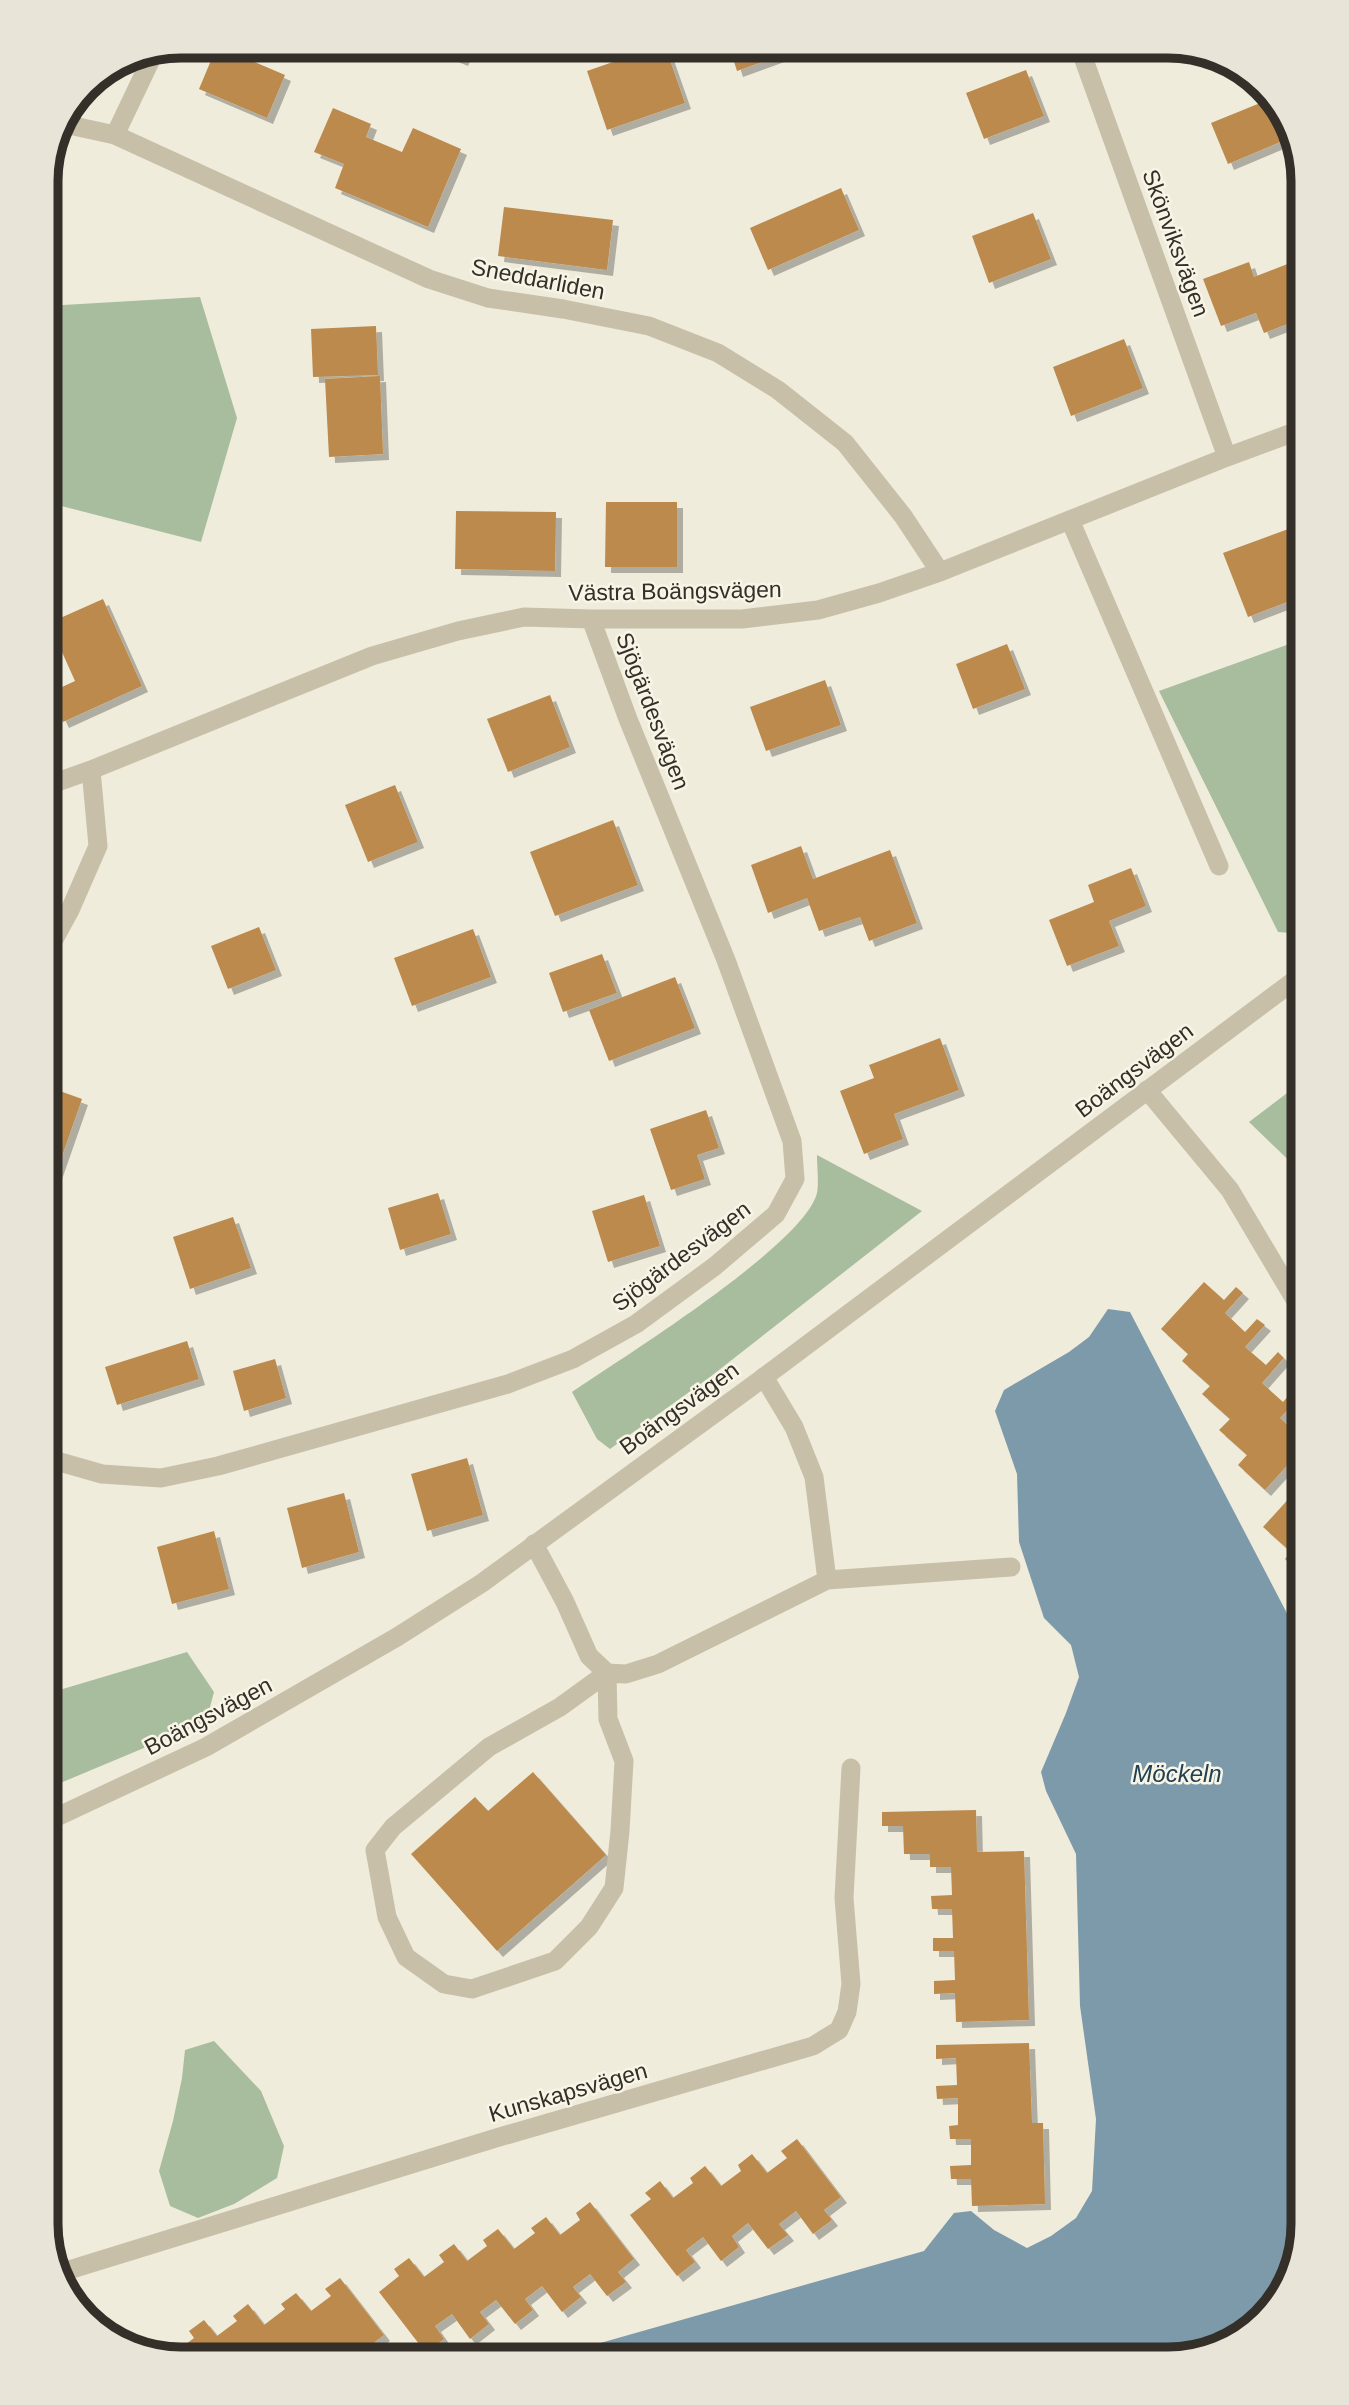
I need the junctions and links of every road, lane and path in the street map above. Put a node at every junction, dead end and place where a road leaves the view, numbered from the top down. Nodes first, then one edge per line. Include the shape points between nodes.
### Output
1 (1083, 58) edge
2 (150, 62) edge
3 (71, 125) edge
4 (115, 135) junction
5 (1291, 433) edge
6 (1227, 457) junction
7 (1070, 520) junction
8 (940, 572) junction
9 (591, 619) junction
10 (91, 771) junction
11 (58, 782) edge
12 (1219, 866) dead end
13 (58, 932) edge
14 (1291, 983) edge
15 (1147, 1090) junction
16 (1291, 1293) edge
17 (764, 1377) junction
18 (58, 1461) edge
19 (534, 1544) junction
20 (1011, 1567) dead end
21 (827, 1580) junction
22 (607, 1673) junction
23 (851, 1769) dead end
24 (58, 1816) edge
25 (67, 2271) edge

1 - 6 street, Skönviksvägen
2 - 4 street
3 - 4 street, Sneddarliden
4 - 8 street, Sneddarliden via 429,279 488,298 649,326 718,353 778,390 845,443
5 - 6 street, Västra Boängsvägen
6 - 7 street, Västra Boängsvägen
7 - 8 street, Västra Boängsvägen
7 - 12 street
8 - 9 street, Västra Boängsvägen via 818,610 742,619
9 - 10 street, Västra Boängsvägen via 524,617 372,656
9 - 18 street, Sjögärdesvägen via 792,1141 795,1179 776,1214 636,1324 573,1359 509,1384 161,1478 102,1474
10 - 11 street, Västra Boängsvägen
10 - 13 street via 98,846
14 - 15 street, Boängsvägen
15 - 16 street via 1230,1190
15 - 17 street, Boängsvägen
17 - 19 street, Boängsvägen
17 - 21 street via 794,1427 814,1477
19 - 22 street via 589,1656
19 - 24 street, Boängsvägen via 482,1583 288,1702 206,1747
20 - 21 street
21 - 22 street via 658,1664 626,1674
22 - 22 street via 560,1707 489,1747 393,1827 375,1850 387,1917 406,1957 444,1984 472,1989 555,1961 589,1927 614,1888 624,1761 608,1719
23 - 25 street, Kunskapsvägen via 844,1898 850,1984 847,2012 839,2030 813,2046

